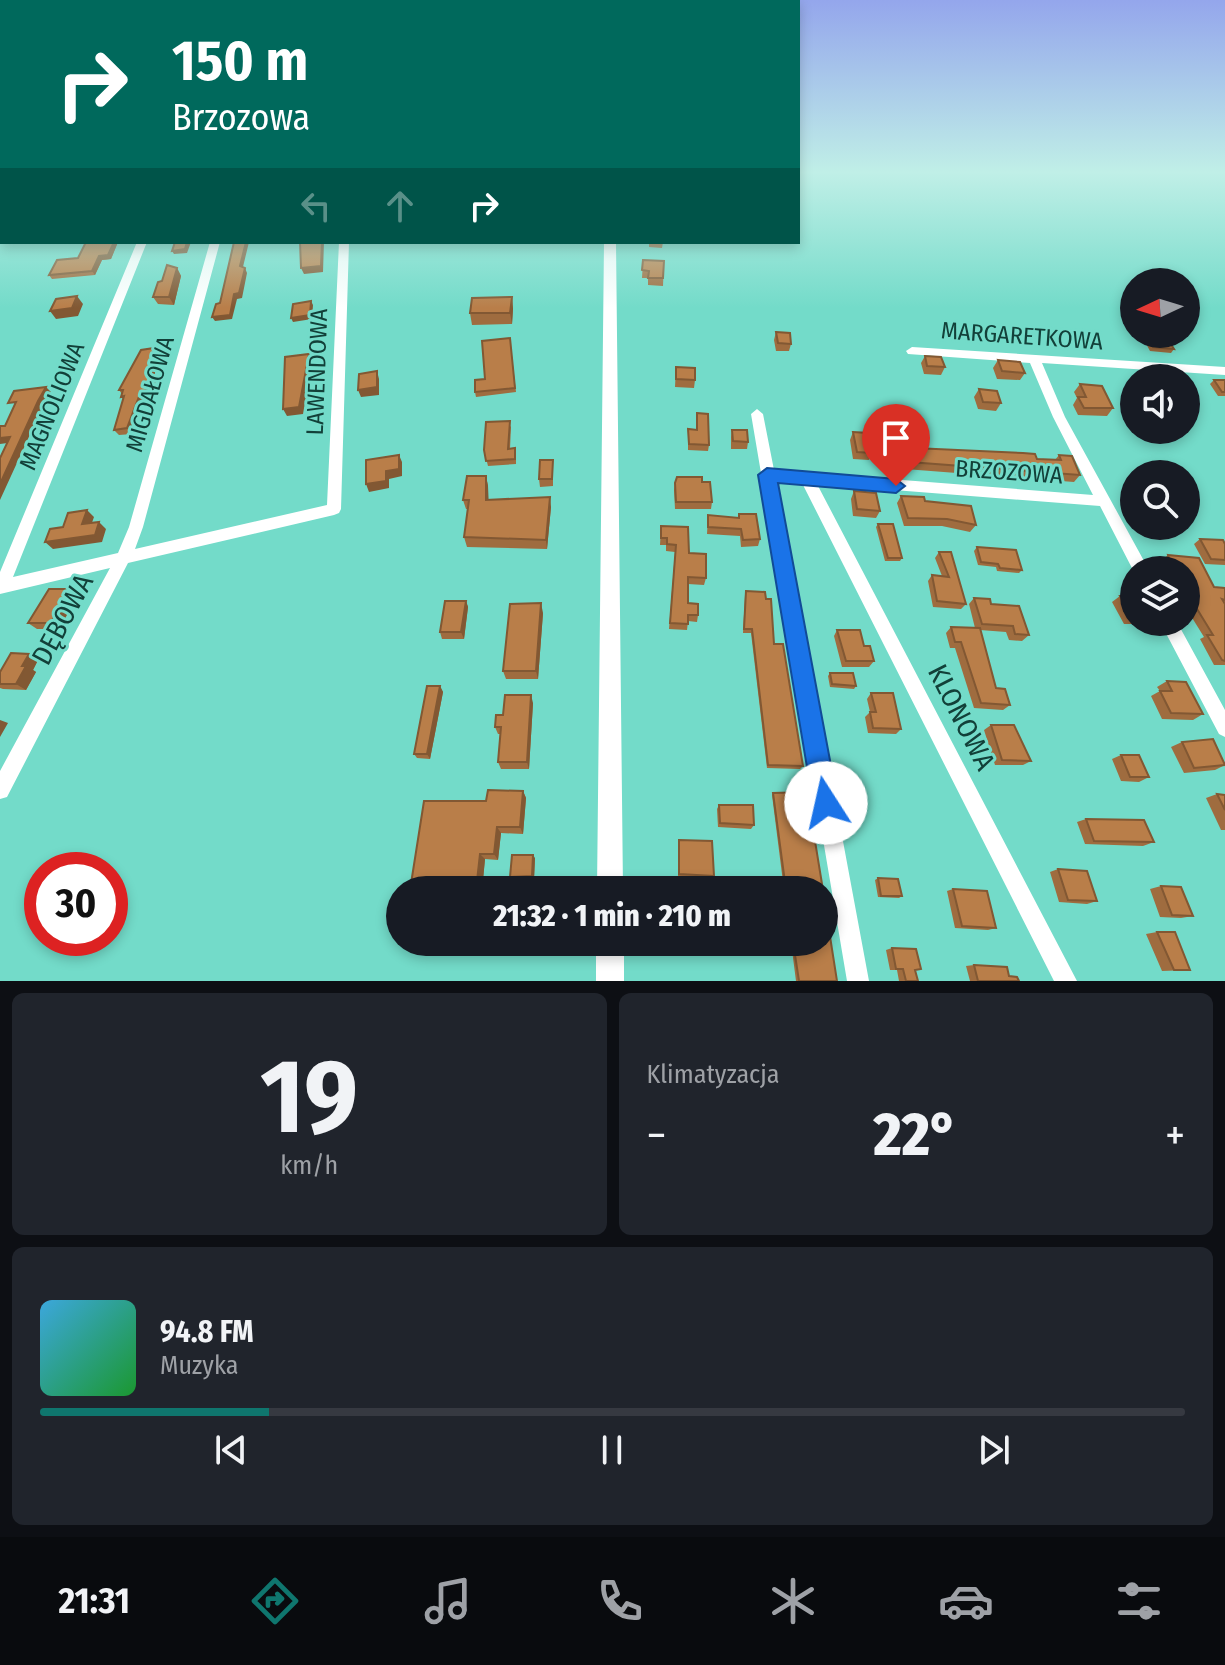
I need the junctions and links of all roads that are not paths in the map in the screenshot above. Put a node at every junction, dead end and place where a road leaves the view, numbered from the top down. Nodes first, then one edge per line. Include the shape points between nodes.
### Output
1 (141, 244) edge
2 (214, 244) edge
3 (344, 244) edge
4 (610, 244) edge
5 (912, 351) dead end
6 (1035, 360) junction
7 (1225, 371) edge
8 (757, 414) dead end
9 (767, 475) junction
10 (807, 479) junction
11 (1104, 501) junction
12 (1133, 556) edge
13 (124, 557) junction
14 (1, 586) edge
15 (1176, 636) edge
16 (1225, 728) edge
17 (0, 790) edge
18 (610, 876) edge
19 (610, 956) edge
20 (610, 981) edge
21 (858, 981) edge
22 (1066, 981) edge

1 - 14 street, MAGNOLIOWA
2 - 13 street, MIGDAŁOWA
3 - 13 street, LAWENDOWA via 334,509
4 - 18 main road
5 - 6 street, MARGARETKOWA
6 - 7 street, MARGARETKOWA
6 - 11 street
8 - 9 street
9 - 10 street, BRZOZOWA
9 - 21 street
10 - 11 street, BRZOZOWA
10 - 22 street, KLONOWA
11 - 12 street
13 - 14 street
13 - 17 street, DĘBOWA
15 - 16 street
19 - 20 main road

